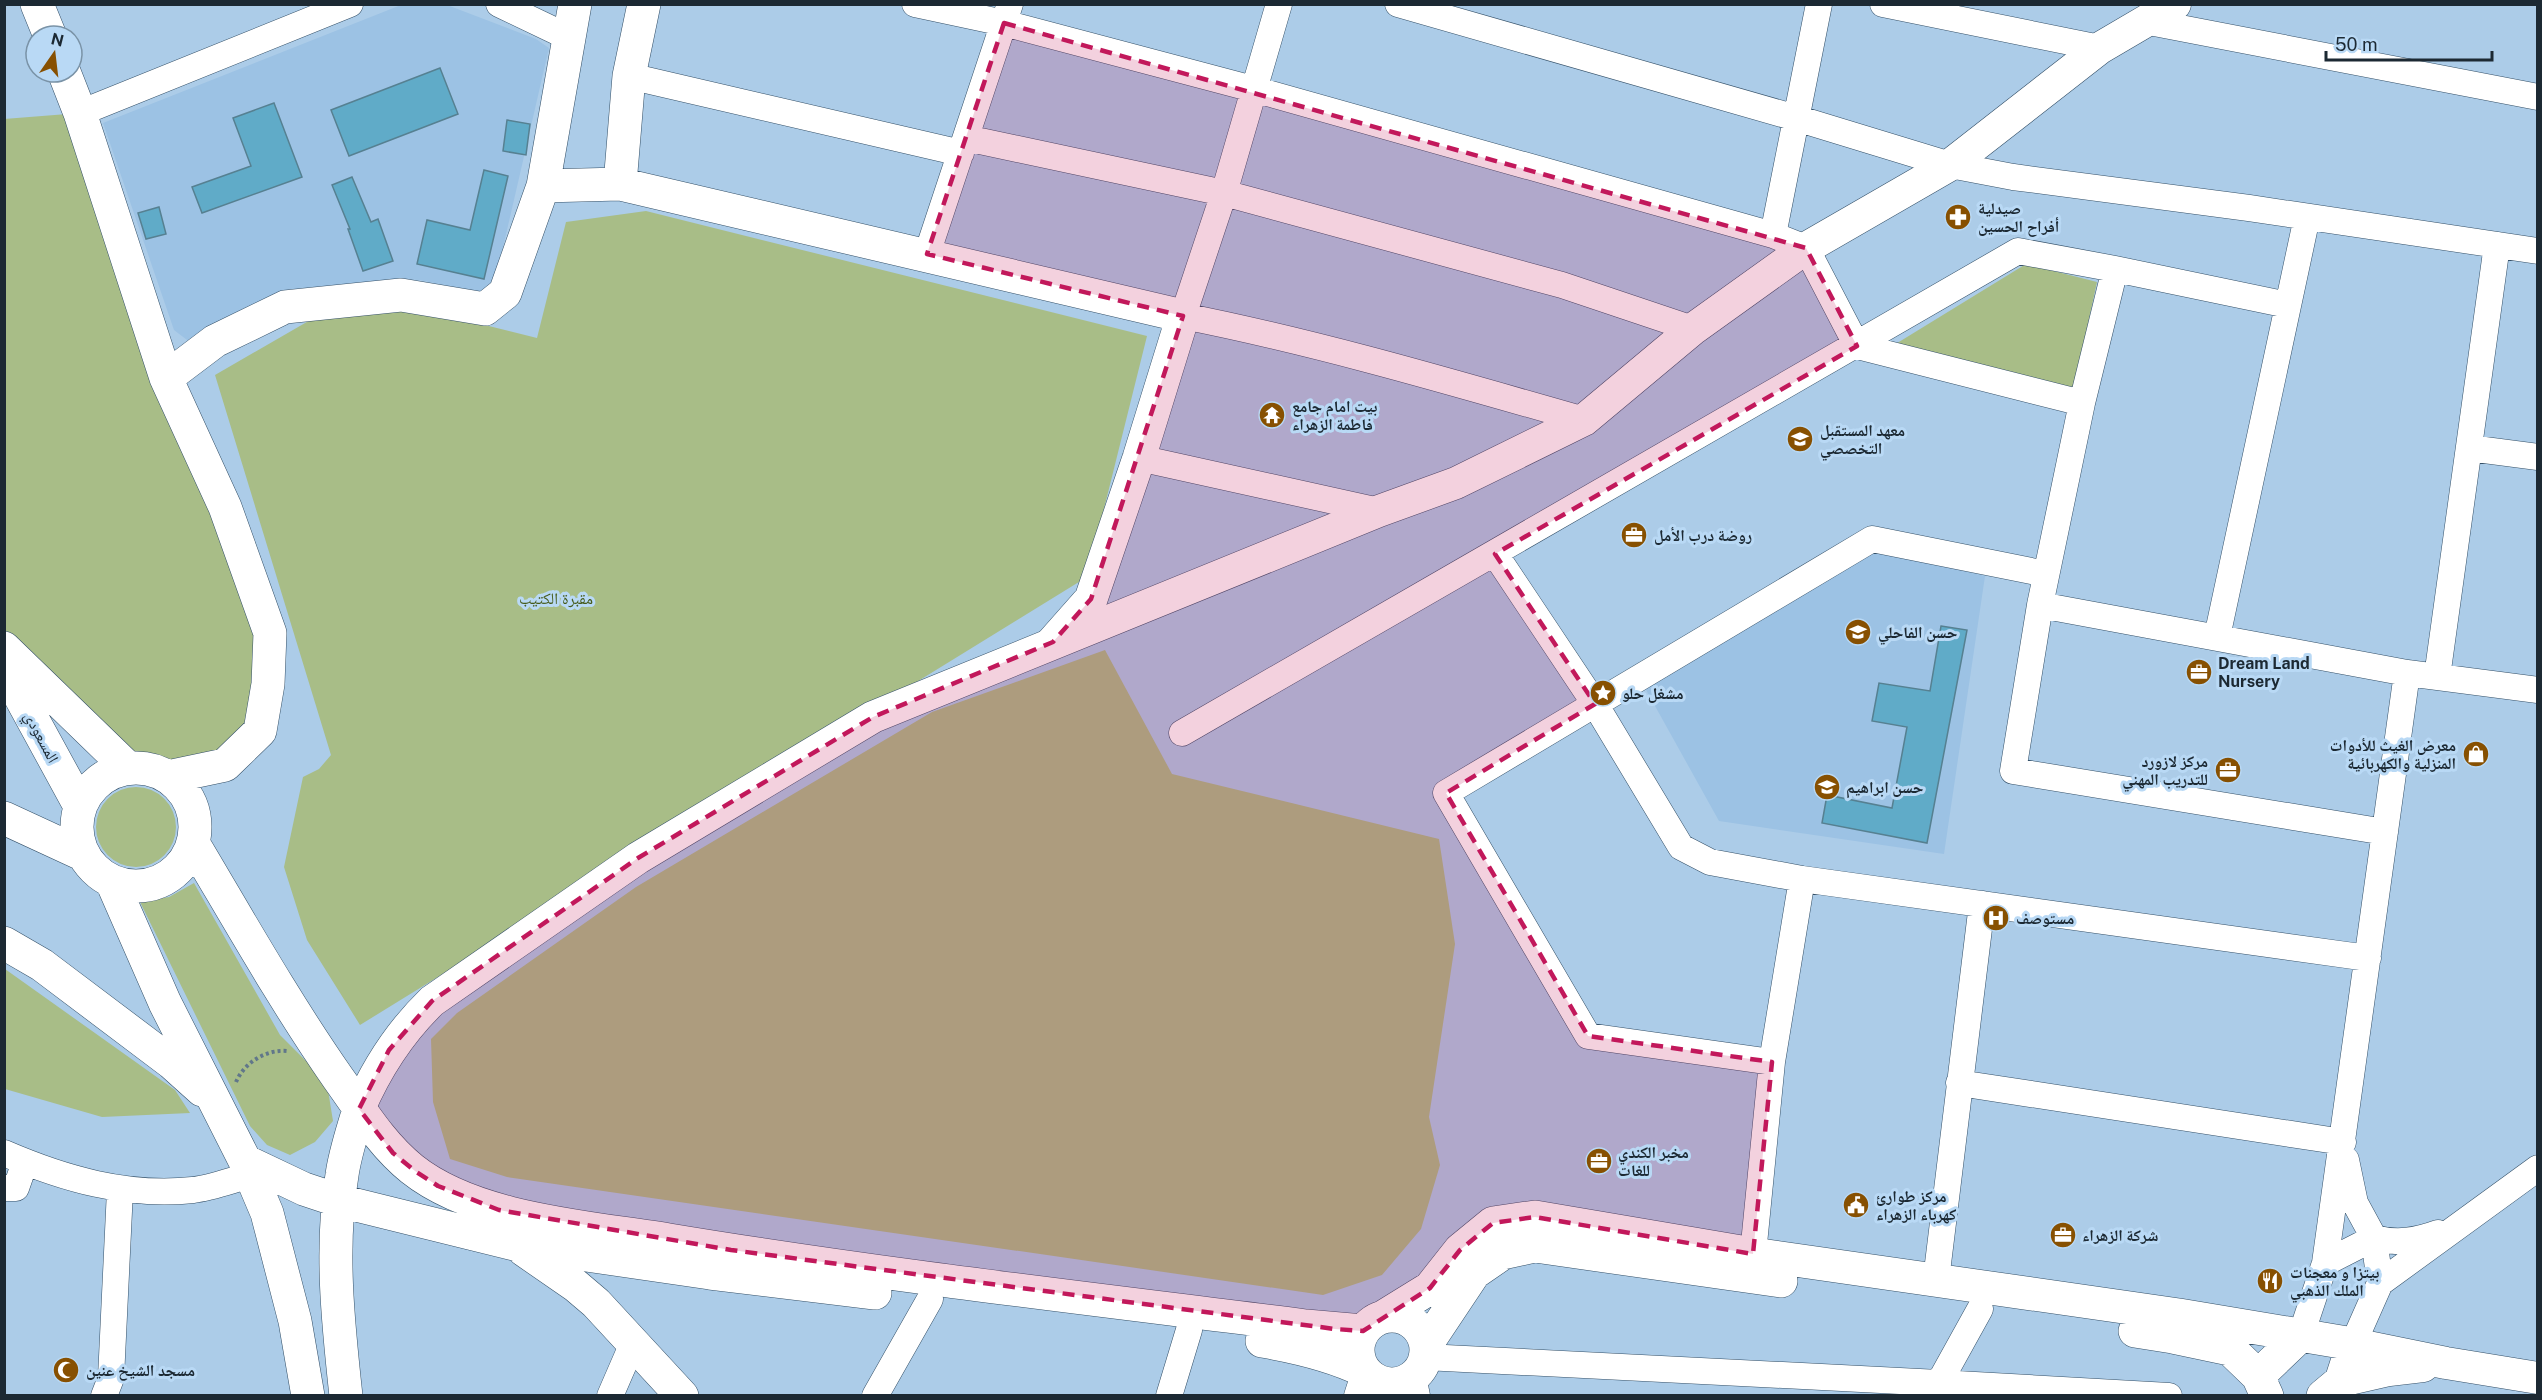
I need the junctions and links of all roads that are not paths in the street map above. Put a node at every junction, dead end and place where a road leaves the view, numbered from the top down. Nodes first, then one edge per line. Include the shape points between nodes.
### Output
1 (37, 4) edge
2 (350, 4) edge
3 (499, 4) edge
4 (576, 4) edge
5 (644, 4) edge
6 (915, 4) edge
7 (1279, 4) edge
8 (1398, 4) edge
9 (1819, 4) edge
10 (1883, 4) edge
11 (2175, 4) edge
12 (1007, 14) edge
13 (2144, 21) junction
14 (45, 24) edge
15 (568, 37) junction
16 (2100, 48) junction
17 (630, 76) junction
18 (69, 84) edge
19 (1253, 89) junction
20 (2538, 98) edge
21 (80, 113) junction
22 (1797, 118) junction
23 (963, 146) junction
24 (1950, 165) junction
25 (620, 184) junction
26 (543, 186) junction
27 (1224, 193) junction
28 (2307, 217) junction
29 (1773, 235) junction
30 (2497, 245) junction
31 (1806, 248) junction
32 (2538, 251) edge
33 (927, 254) junction
34 (2115, 268) junction
35 (2288, 305) junction
36 (1183, 316) junction
37 (1693, 329) junction
38 (1857, 346) junction
39 (166, 378) junction
40 (2082, 403) junction
41 (1584, 420) junction
42 (2469, 448) junction
43 (2538, 457) edge
44 (1139, 458) junction
45 (1379, 511) junction
46 (1495, 554) junction
47 (2046, 574) junction
48 (2040, 604) junction
49 (2217, 637) junction
50 (1053, 642) junction
51 (4, 648) edge
52 (4, 667) edge
53 (2407, 672) junction
54 (2437, 677) junction
55 (2538, 690) edge
56 (1595, 704) junction
57 (1182, 733) dead end
58 (128, 768) junction
59 (168, 777) junction
60 (80, 806) junction
61 (4, 818) edge
62 (2385, 832) junction
63 (193, 843) junction
64 (82, 854) junction
65 (1802, 879) junction
66 (112, 882) junction
67 (1982, 904) junction
68 (4, 943) edge
69 (2368, 958) junction
70 (1772, 1062) junction
71 (1959, 1083) junction
72 (359, 1109) junction
73 (222, 1115) junction
74 (2343, 1142) junction
75 (347, 1152) junction
76 (15, 1157) edge
77 (248, 1168) junction
78 (2538, 1168) edge
79 (286, 1181) junction
80 (4, 1188) edge
81 (2510, 1189) junction
82 (120, 1190) junction
83 (2538, 1192) edge
84 (340, 1201) junction
85 (2455, 1226) junction
86 (2374, 1238) junction
87 (518, 1245) junction
88 (1753, 1254) junction
89 (2325, 1263) junction
90 (1935, 1280) junction
91 (2380, 1283) junction
92 (930, 1299) junction
93 (1980, 1309) junction
94 (1373, 1324) junction
95 (1189, 1330) junction
96 (2301, 1335) junction
97 (633, 1343) junction
98 (2353, 1344) junction
99 (2446, 1363) junction
100 (1420, 1368) edge
101 (2538, 1378) edge
102 (1361, 1383) edge
103 (1939, 1383) junction
104 (2263, 1386) edge
105 (2332, 1388) edge
106 (110, 1390) edge
107 (308, 1395) edge
108 (346, 1395) edge
109 (610, 1395) edge
110 (682, 1395) edge
111 (875, 1395) edge
112 (1169, 1395) edge
113 (2169, 1395) edge

1 - 14 main road
2 - 21 street
3 - 15 street
4 - 15 main road
5 - 17 main road
6 - 12 street
7 - 19 street
8 - 22 street
9 - 22 street
10 - 16 street
11 - 13 street
12 - 19 street
12 - 23 street
13 - 16 street
13 - 20 street
15 - 26 main road
16 - 24 street
17 - 23 street
17 - 25 main road
18 - 21 main road
19 - 27 street
19 - 29 street
21 - 39 main road
22 - 24 street
22 - 29 street
23 - 27 street
23 - 33 street
24 - 28 street
24 - 31 street
25 - 26 main road
25 - 33 main road
26 - 39 main road via 506,293 485,309 401,295 285,307 215,341
27 - 36 street
27 - 37 street via 1562,285
28 - 30 street
28 - 35 street
29 - 31 street
30 - 32 street
30 - 42 street
31 - 37 street
31 - 38 street
33 - 36 main road
34 - 35 street
34 - 38 street via 2018,251
34 - 40 street
35 - 49 street
36 - 41 street via 1366,358
36 - 44 main road
37 - 41 street
38 - 40 street
38 - 46 street
39 - 59 main road via 225,507 270,633 268,684 260,731 225,765
40 - 47 street
41 - 45 street via 1456,483
42 - 43 street
42 - 54 street
44 - 45 street
44 - 50 main road via 1091,599
45 - 50 street
46 - 56 street
46 - 57 street
47 - 48 street
47 - 56 street via 1872,539
48 - 49 street
48 - 62 street via 2013,771
49 - 53 street
50 - 72 street via 873,717 638,858 432,1001 389,1050
51 - 58 main road
52 - 60 main road, المسعودي
53 - 54 street
53 - 62 street
54 - 55 street
56 - 65 street via 1681,847 1710,862
56 - 70 street via 1446,793 1588,1036
58 - 59 main road via 149,769
58 - 60 main road via 98,781
59 - 63 main road via 191,806 196,824
60 - 64 main road via 76,823
61 - 64 main road
62 - 69 street
63 - 66 main road via 185,862 152,885 132,887
63 - 72 main road via 296,1016
64 - 66 main road via 95,871
65 - 67 street
65 - 70 street
66 - 73 main road via 165,1003
67 - 69 street
67 - 71 street
68 - 73 main road via 42,965 172,1063 195,1082
69 - 74 street
70 - 88 street
71 - 74 street
71 - 90 street
72 - 75 main road
72 - 94 main road via 387,1146 415,1171 438,1186 498,1210 742,1252 1029,1291
73 - 77 main road
74 - 86 street via 2355,1203
74 - 89 street
75 - 79 main road via 319,1170
75 - 84 main road
76 - 80 street via 16,1188
76 - 82 street
77 - 79 main road
77 - 82 street via 193,1190
77 - 107 main road via 267,1213 282,1267
78 - 81 street
79 - 84 main road
81 - 83 street
81 - 85 street
82 - 106 street
84 - 87 main road
84 - 108 main road via 337,1301
85 - 86 street via 2418,1240 2391,1242
85 - 91 street
86 - 89 street
86 - 91 street
87 - 92 main road
87 - 97 main road via 596,1302
88 - 90 main road
88 - 94 main road via 1535,1217 1493,1223 1460,1250 1430,1288
89 - 96 street
90 - 96 main road
91 - 98 street
92 - 95 main road
92 - 111 street
93 - 100 main road via 1535,1246 1503,1253 1474,1273
93 - 103 street
93 - 104 main road via 2174,1337 2230,1350
94 - 100 main road via 1398,1316 1411,1321 1421,1331
94 - 102 main road via 1358,1351
95 - 102 main road via 1302,1348 1341,1359
95 - 112 street
96 - 98 main road
96 - 104 main road
97 - 109 street
97 - 110 main road
98 - 99 street
98 - 105 main road
99 - 101 street
99 - 105 street via 2389,1370
100 - 102 main road via 1393,1384 1373,1378
100 - 103 street
103 - 113 street

